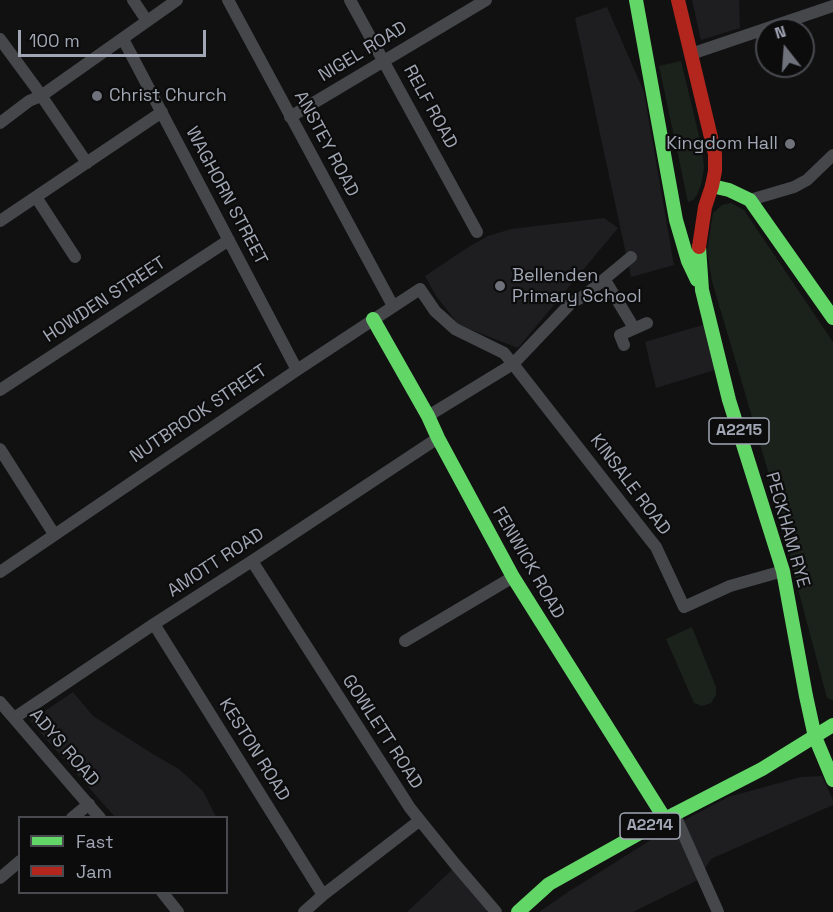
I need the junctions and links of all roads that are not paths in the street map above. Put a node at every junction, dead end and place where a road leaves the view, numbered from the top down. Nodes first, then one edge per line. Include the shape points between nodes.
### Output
1 (133, 0) edge
2 (177, 0) edge
3 (228, 0) edge
4 (351, 0) edge
5 (486, 0) edge
6 (636, 0) edge
7 (678, 0) edge
8 (833, 6) edge
9 (147, 21) junction
10 (0, 39) edge
11 (123, 39) junction
12 (691, 54) junction
13 (384, 61) junction
14 (41, 96) junction
15 (162, 112) junction
16 (290, 117) junction
17 (0, 123) edge
18 (833, 155) edge
19 (87, 163) junction
20 (712, 186) junction
21 (36, 197) junction
22 (750, 200) junction
23 (705, 207) junction
24 (675, 212) junction
25 (0, 221) edge
26 (477, 232) dead end
27 (229, 240) junction
28 (75, 257) dead end
29 (631, 257) dead end
30 (605, 280) junction
31 (702, 290) junction
32 (393, 306) junction
33 (833, 318) edge
34 (373, 319) junction
35 (647, 323) dead end
36 (634, 328) junction
37 (624, 345) dead end
38 (513, 364) junction
39 (297, 370) junction
40 (0, 390) edge
41 (429, 416) junction
42 (438, 438) junction
43 (0, 449) edge
44 (54, 534) junction
45 (252, 561) junction
46 (783, 571) junction
47 (0, 572) edge
48 (513, 577) junction
49 (154, 624) junction
50 (405, 641) dead end
51 (0, 702) edge
52 (14, 718) junction
53 (833, 725) edge
54 (815, 737) junction
55 (833, 780) edge
56 (89, 804) junction
57 (74, 816) edge
58 (98, 816) edge
59 (670, 816) junction
60 (419, 821) junction
61 (18, 863) edge
62 (0, 878) edge
63 (164, 894) edge
64 (323, 895) junction
65 (178, 912) edge
66 (304, 912) edge
67 (496, 912) edge
68 (518, 912) edge
69 (718, 912) edge

1 - 9 street
2 - 9 street
3 - 16 street, ANSTEY ROAD
4 - 13 street, RELF ROAD
5 - 13 street, NIGEL ROAD
6 - 24 main road, PECKHAM RYE / A2215
7 - 12 main road, A2215
8 - 12 street
9 - 11 street
10 - 14 street
11 - 14 street
11 - 15 street, WAGHORN STREET
12 - 20 main road, PECKHAM RYE / A2215 via 715,154
13 - 16 street, NIGEL ROAD
13 - 26 street, RELF ROAD
14 - 17 street
14 - 19 street
15 - 19 street
15 - 27 street, WAGHORN STREET
16 - 32 street, ANSTEY ROAD
18 - 22 street via 807,180
19 - 21 street
20 - 22 main road
20 - 23 main road, PECKHAM RYE / A2215
21 - 25 street
21 - 28 street
22 - 33 main road
23 - 24 main road via 693,214
23 - 31 main road, PECKHAM RYE / A2215 via 699,242
24 - 31 main road, PECKHAM RYE / A2215 via 688,261
27 - 39 street, WAGHORN STREET
27 - 40 street, HOWDEN STREET
29 - 30 street
30 - 36 street
30 - 38 street via 571,303
31 - 46 main road, PECKHAM RYE / A2215 via 729,400
32 - 34 street, NUTBROOK STREET
32 - 38 street, NUTBROOK STREET via 420,289 435,311 455,329 504,353
34 - 39 street, NUTBROOK STREET
34 - 41 main road, FENWICK ROAD
35 - 36 street
36 - 37 street via 620,334
38 - 41 street
38 - 46 street, KINSALE ROAD via 656,547 684,608 730,586
39 - 44 street, NUTBROOK STREET
41 - 42 main road, FENWICK ROAD
42 - 45 street, AMOTT ROAD
42 - 48 main road, FENWICK ROAD
43 - 44 street
44 - 47 street, NUTBROOK STREET
45 - 49 street, AMOTT ROAD
45 - 60 street, GOWLETT ROAD
46 - 54 main road, PECKHAM RYE / A2215
48 - 50 street
48 - 59 main road, FENWICK ROAD
49 - 52 street, AMOTT ROAD
49 - 64 street, KESTON ROAD
51 - 52 street, ADYS ROAD
52 - 56 street, ADYS ROAD
53 - 54 main road, A2214
54 - 55 main road, PECKHAM RYE
54 - 59 main road, A2214 via 762,770
56 - 57 street
56 - 58 street, ADYS ROAD
59 - 68 main road, A2214 via 549,884
59 - 69 street
60 - 64 street
60 - 67 street, GOWLETT ROAD
61 - 62 street
63 - 65 street
64 - 66 street

